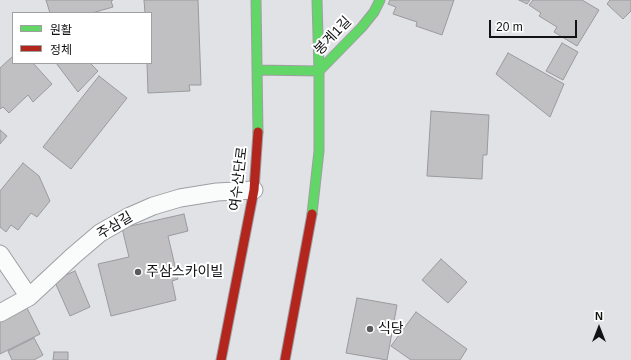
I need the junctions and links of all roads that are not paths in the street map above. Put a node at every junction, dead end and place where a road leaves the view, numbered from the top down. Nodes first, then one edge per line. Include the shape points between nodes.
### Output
1 (256, 0) edge
2 (317, 0) edge
3 (380, 0) edge
4 (258, 70) junction
5 (319, 71) junction
6 (254, 190) junction
7 (0, 254) edge
8 (28, 297) junction
9 (0, 313) edge
10 (221, 360) edge
11 (285, 360) edge

1 - 4 street, 여수산단로
2 - 5 street
3 - 5 street, 봉계1길 via 362,27
4 - 5 street
4 - 6 street, 여수산단로 via 258,139
5 - 11 street via 319,151 314,199
6 - 8 lane, 주삼길 via 180,198 128,217 100,233
6 - 10 street, 여수산단로
7 - 8 lane
8 - 9 lane, 주삼길

